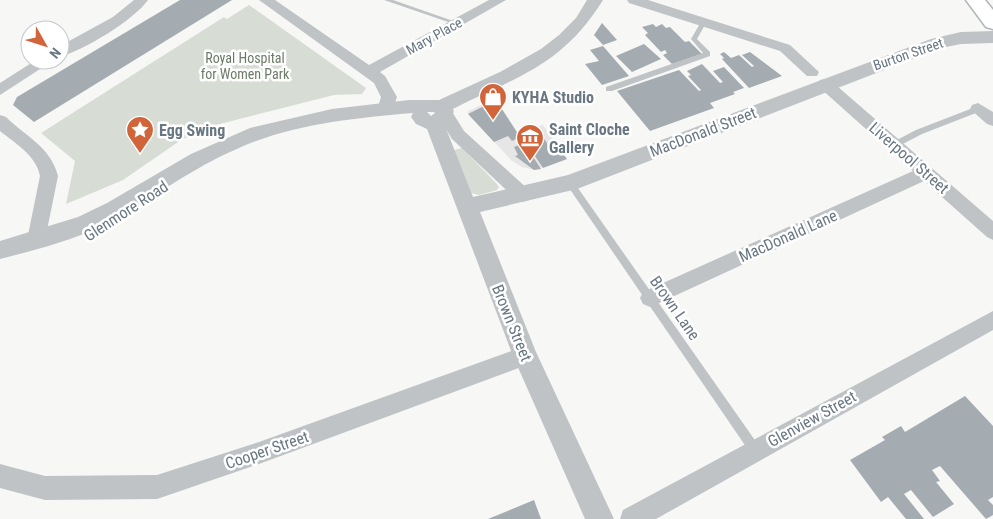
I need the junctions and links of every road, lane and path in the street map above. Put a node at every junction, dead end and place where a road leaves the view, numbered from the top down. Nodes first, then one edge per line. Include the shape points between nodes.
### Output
1 (141, 0) edge
2 (266, 0) edge
3 (387, 0) edge
4 (498, 0) edge
5 (595, 0) edge
6 (634, 0) edge
7 (975, 0) edge
8 (456, 23) junction
9 (703, 23) junction
10 (993, 23) edge
11 (993, 37) edge
12 (70, 46) edge
13 (31, 70) edge
14 (369, 72) junction
15 (818, 78) junction
16 (609, 88) dead end
17 (0, 90) edge
18 (978, 109) joint
19 (385, 110) junction
20 (433, 113) junction
21 (993, 120) edge
22 (0, 121) edge
23 (894, 145) junction
24 (188, 166) junction
25 (926, 173) junction
26 (570, 183) junction
27 (523, 195) junction
28 (465, 207) junction
29 (993, 232) edge
30 (36, 240) junction
31 (0, 250) edge
32 (0, 264) edge
33 (650, 298) junction
34 (993, 320) edge
35 (525, 356) junction
36 (756, 450) junction
37 (0, 476) edge
38 (600, 519) edge
39 (632, 519) edge

1 - 12 street via 128,14
2 - 14 street
3 - 8 lane
4 - 8 street, Mary Place
5 - 20 street via 568,38 543,58
6 - 9 street, Liverpool Street
7 - 10 main road
8 - 14 street, Mary Place
9 - 15 street, Liverpool Street via 785,48
9 - 16 lane via 694,39 708,54
11 - 15 street, Burton Street via 937,43
13 - 17 street
14 - 19 street via 387,90 389,97
15 - 23 street, Liverpool Street
15 - 26 street, MacDonald Street
18 - 21 street
18 - 23 lane
19 - 20 street, Glenmore Road
19 - 24 street, Glenmore Road via 342,113 278,128 236,141
20 - 27 street
20 - 28 street, Brown Street
22 - 30 street via 48,168
23 - 25 street, Liverpool Street
24 - 30 street, Glenmore Road via 98,218
24 - 32 street, Glenmore Road via 170,184 99,233 82,241
25 - 29 street, Liverpool Street
25 - 33 street, MacDonald Lane
26 - 27 street, MacDonald Street
26 - 33 lane, Brown Lane
27 - 28 street, MacDonald Street
28 - 35 street, Brown Street
30 - 31 street, Glenmore Road
33 - 36 lane, Brown Lane
34 - 36 street, Glenview Street
35 - 37 street, Cooper Street via 259,454 157,487 45,488
35 - 38 street, Brown Street
36 - 39 street, Glenview Street

